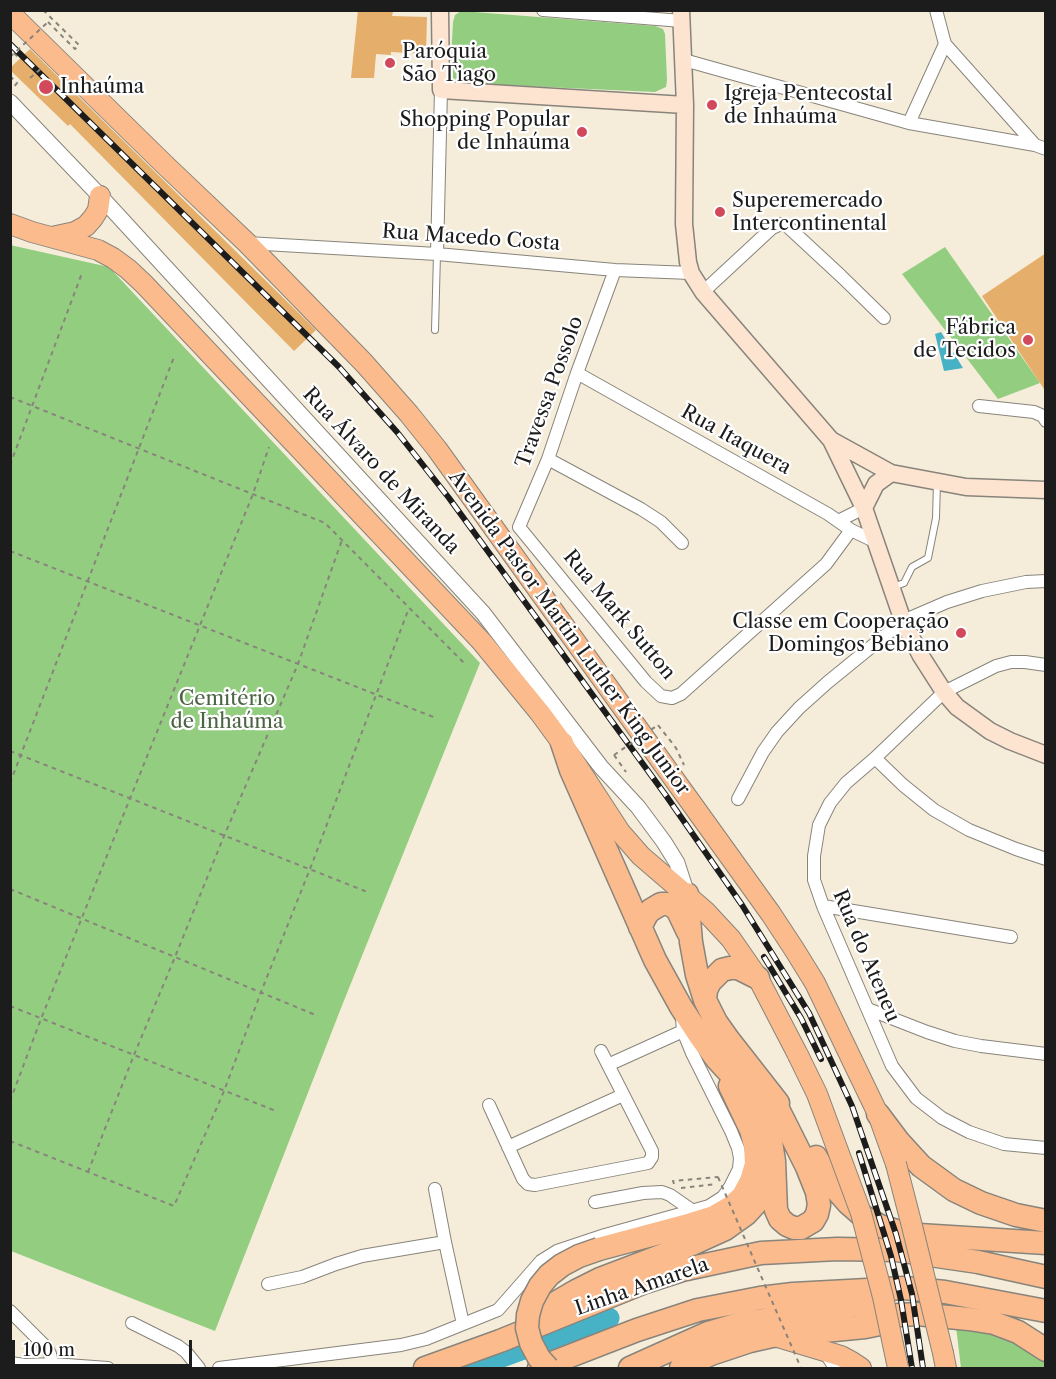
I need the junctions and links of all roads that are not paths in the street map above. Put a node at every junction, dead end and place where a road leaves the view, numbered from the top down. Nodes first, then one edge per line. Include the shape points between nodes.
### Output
1 (440, 10) edge
2 (543, 10) edge
3 (936, 10) edge
4 (10, 13) edge
5 (682, 16) edge
6 (945, 44) junction
7 (684, 60) junction
8 (441, 90) junction
9 (10, 102) edge
10 (685, 105) junction
11 (909, 123) junction
12 (1040, 147) edge
13 (100, 196) junction
14 (11, 225) edge
15 (52, 237) junction
16 (247, 243) junction
17 (437, 254) junction
18 (615, 270) junction
19 (691, 273) junction
20 (703, 292) junction
21 (884, 318) dead end
22 (435, 330) dead end
23 (577, 373) junction
24 (979, 406) dead end
25 (1046, 421) edge
26 (831, 440) junction
27 (548, 459) junction
28 (891, 473) junction
29 (937, 482) junction
30 (1046, 490) edge
31 (864, 508) junction
32 (838, 521) junction
33 (519, 527) joint
34 (851, 530) junction
35 (876, 542) junction
36 (682, 543) dead end
37 (1046, 581) edge
38 (892, 588) junction
39 (903, 621) junction
40 (1046, 665) edge
41 (944, 692) junction
42 (562, 743) junction
43 (1046, 755) edge
44 (874, 758) junction
45 (738, 800) dead end
46 (1046, 858) edge
47 (687, 894) junction
48 (823, 906) junction
49 (640, 927) junction
50 (1011, 937) dead end
51 (692, 942) junction
52 (758, 978) junction
53 (705, 1000) junction
54 (681, 1007) junction
55 (868, 1009) junction
56 (683, 1030) junction
57 (601, 1051) dead end
58 (1046, 1054) edge
59 (716, 1058) junction
60 (608, 1065) junction
61 (770, 1093) junction
62 (624, 1095) junction
63 (489, 1105) dead end
64 (878, 1114) junction
65 (508, 1147) junction
66 (1046, 1148) edge
67 (774, 1161) junction
68 (435, 1189) dead end
69 (596, 1202) dead end
70 (693, 1211) junction
71 (1046, 1221) edge
72 (445, 1242) junction
73 (1046, 1243) edge
74 (896, 1250) junction
75 (1046, 1255) edge
76 (1046, 1277) edge
77 (268, 1284) dead end
78 (904, 1288) junction
79 (10, 1311) edge
80 (1046, 1311) edge
81 (132, 1323) dead end
82 (463, 1324) junction
83 (769, 1328) junction
84 (500, 1341) junction
85 (823, 1350) junction
86 (1046, 1350) edge
87 (944, 1361) edge
88 (10, 1363) edge
89 (53, 1366) edge
90 (108, 1368) edge
91 (199, 1368) edge
92 (219, 1368) edge
93 (425, 1368) edge
94 (539, 1368) edge
95 (548, 1368) edge
96 (630, 1368) edge
97 (681, 1368) edge
98 (835, 1368) edge
99 (861, 1368) edge
100 (898, 1368) edge

1 - 8 main road
2 - 5 street
3 - 6 street
4 - 16 main road, Avenida Pastor Martin Luther King Junior
5 - 7 main road
6 - 11 street
6 - 12 street
7 - 10 main road
7 - 11 street
8 - 10 main road
8 - 17 street
9 - 13 street, Rua Álvaro de Miranda
10 - 19 main road via 684,224
11 - 12 street
13 - 15 main road via 98,210 86,226
13 - 47 street, Rua Álvaro de Miranda via 483,613 664,842 677,863
14 - 15 main road
15 - 42 main road via 98,250 128,269 482,642
16 - 17 street, Rua Macedo Costa
16 - 64 main road, Avenida Pastor Martin Luther King Junior via 364,363 451,468 771,915 815,983
17 - 18 street, Rua Macedo Costa
17 - 22 lane
18 - 19 street, Rua Macedo Costa
18 - 23 street, Travessa Possolo
19 - 20 main road
20 - 21 street via 781,224
20 - 26 main road
23 - 27 street, Travessa Possolo
23 - 32 street, Rua Itaquera
24 - 25 street via 1034,412
26 - 28 main road
26 - 31 main road
27 - 33 street, Travessa Possolo
27 - 36 street via 641,509
28 - 29 main road
28 - 31 main road via 876,484
29 - 30 main road
29 - 38 lane via 936,518 928,558 912,567 904,583
31 - 32 street
31 - 35 main road
32 - 34 street, Rua Itaquera
33 - 34 street, Rua Mark Sutton via 646,682 661,696 672,698 694,684 826,564
34 - 35 street, Rua Itaquera
35 - 38 main road
37 - 39 street via 982,591
38 - 39 main road
39 - 41 main road
39 - 45 street via 799,708 763,752
40 - 41 street, Rua do Ateneu via 1011,662
41 - 43 main road via 957,707 990,731
41 - 44 street, Rua do Ateneu
42 - 47 main road via 620,832 641,856
42 - 49 highway
44 - 46 street via 934,810 969,830
44 - 48 street, Rua do Ateneu via 846,783 819,825 814,880
47 - 51 highway
47 - 52 main road via 731,939
48 - 50 street
48 - 55 street, Rua do Ateneu
49 - 51 highway via 651,910 667,904 682,917
49 - 54 highway
51 - 53 highway
52 - 53 highway via 738,968 722,970 710,982
52 - 100 main road, bridge via 817,1094 861,1213
53 - 61 highway via 716,1022
54 - 56 street
54 - 59 highway
55 - 58 street via 955,1041
55 - 66 street, Rua do Ateneu via 892,1065 916,1098 969,1132 1004,1144
56 - 60 street
56 - 70 street via 740,1158 735,1179 723,1197
57 - 60 street
59 - 67 highway via 760,1110
59 - 95 highway, bridge via 739,1103 754,1145 756,1164 743,1196 714,1216 579,1256 562,1265 544,1281 528,1315 531,1343
60 - 62 street
61 - 67 highway via 817,1192 817,1214 807,1226 794,1228 780,1219 776,1210
61 - 73 highway via 833,1186 848,1203 880,1226 919,1235
62 - 65 street
62 - 65 street via 652,1151 648,1163 535,1185 523,1179
63 - 65 street
64 - 71 highway via 921,1166 954,1190 1016,1215
64 - 87 main road, Avenida Pastor Martin Luther King Junior, bridge via 896,1164
67 - 84 highway via 757,1202 725,1229 584,1287
68 - 72 street
69 - 70 street via 662,1192
70 - 82 street via 557,1251 541,1261 498,1310
72 - 77 street via 362,1256
72 - 82 street
74 - 75 highway via 944,1247
74 - 76 highway, Linha Amarela
74 - 84 highway, Linha Amarela via 793,1250 716,1261 645,1282
78 - 80 highway, Linha Amarela
78 - 83 highway via 870,1302
78 - 94 highway, Linha Amarela via 793,1294 698,1310
79 - 89 street via 47,1348
81 - 91 street via 178,1346
82 - 92 street via 402,1345
83 - 85 main road
83 - 86 highway via 796,1322 930,1314 994,1323 1018,1332
83 - 96 highway via 732,1326
83 - 97 highway
84 - 93 highway, Linha Amarela
85 - 98 street
85 - 99 main road
88 - 89 street
89 - 90 street

